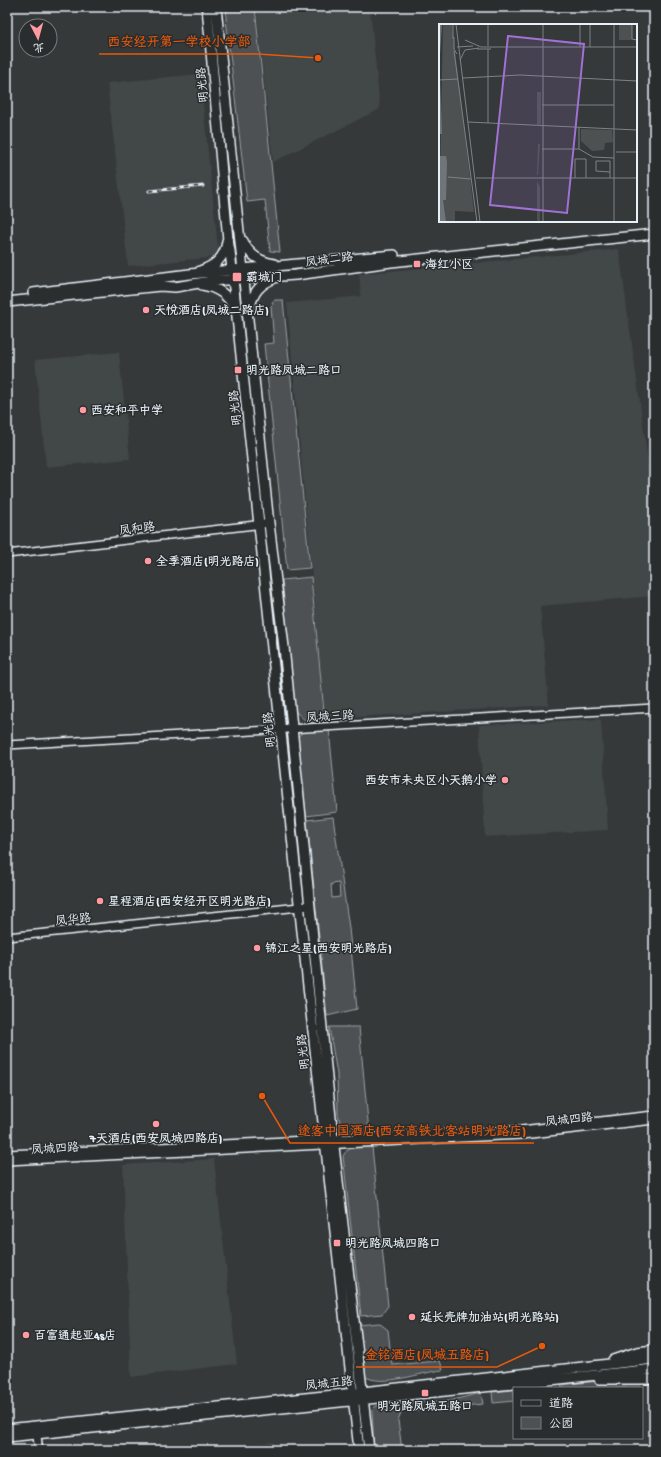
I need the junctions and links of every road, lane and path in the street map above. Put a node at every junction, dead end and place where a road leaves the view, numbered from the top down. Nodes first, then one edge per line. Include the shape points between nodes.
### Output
1 (207, 7) edge
2 (216, 7) edge
3 (654, 228) edge
4 (240, 230) junction
5 (654, 234) edge
6 (228, 240) junction
7 (280, 265) junction
8 (190, 274) junction
9 (244, 274) junction
10 (233, 275) junction
11 (285, 276) junction
12 (196, 285) junction
13 (7, 296) edge
14 (7, 302) edge
15 (248, 321) junction
16 (237, 322) junction
17 (264, 524) junction
18 (7, 554) edge
19 (654, 708) edge
20 (292, 729) junction
21 (280, 730) junction
22 (7, 745) edge
23 (309, 906) junction
24 (300, 907) junction
25 (7, 937) edge
26 (654, 1115) edge
27 (654, 1120) edge
28 (329, 1142) junction
29 (7, 1154) edge
30 (7, 1161) edge
31 (654, 1350) edge
32 (650, 1360) edge
33 (594, 1366) junction
34 (650, 1370) edge
35 (573, 1377) junction
36 (654, 1379) edge
37 (358, 1396) junction
38 (7, 1429) edge
39 (36, 1430) junction
40 (7, 1437) edge
41 (39, 1450) edge
42 (359, 1450) edge
43 (369, 1450) edge

1 - 6 main road, 明光路
2 - 4 main road, 明光路
3 - 7 main road, 凤城二路 via 314,264
4 - 7 main road via 246,248 253,256
4 - 9 main road, 明光路
5 - 11 main road, 凤城二路
6 - 8 main road via 225,252 216,264
6 - 10 main road, 明光路
7 - 9 main road, 凤城二路
8 - 10 main road, 凤城二路
8 - 13 main road, 凤城二路
9 - 10 main road, 凤城二路
9 - 11 main road, 凤城二路
9 - 15 main road, 明光路
10 - 12 main road, 凤城二路
10 - 16 main road, 明光路
11 - 15 main road via 269,280 258,289 251,301
12 - 14 main road, 凤城二路 via 160,286
12 - 16 main road via 216,289 226,296 233,306
15 - 17 main road, 明光路
16 - 17 main road, 明光路
17 - 18 street, 凤和路
17 - 20 main road, 明光路
17 - 21 main road, 明光路
19 - 20 street, 凤城三路
20 - 21 street, 凤城三路
20 - 23 main road, 明光路
21 - 22 street, 凤城三路
21 - 24 main road, 明光路
23 - 24 street, 凤华路
23 - 28 main road, 明光路
24 - 25 street, 凤华路
24 - 28 main road, 明光路
26 - 28 street, 凤城四路 via 521,1130
27 - 28 street, 凤城四路 via 522,1135
28 - 29 street, 凤城四路
28 - 30 street, 凤城四路
28 - 37 main road, 明光路
31 - 33 main road via 637,1352
32 - 33 main road, 凤城五路
33 - 37 main road, 凤城五路
34 - 35 main road, 凤城五路
35 - 36 main road via 610,1380
35 - 37 main road, 凤城五路
37 - 39 main road, 凤城五路
37 - 42 main road, 明光路
37 - 43 main road, 明光路
38 - 39 main road, 凤城五路
39 - 40 main road, 凤城五路
39 - 41 street

